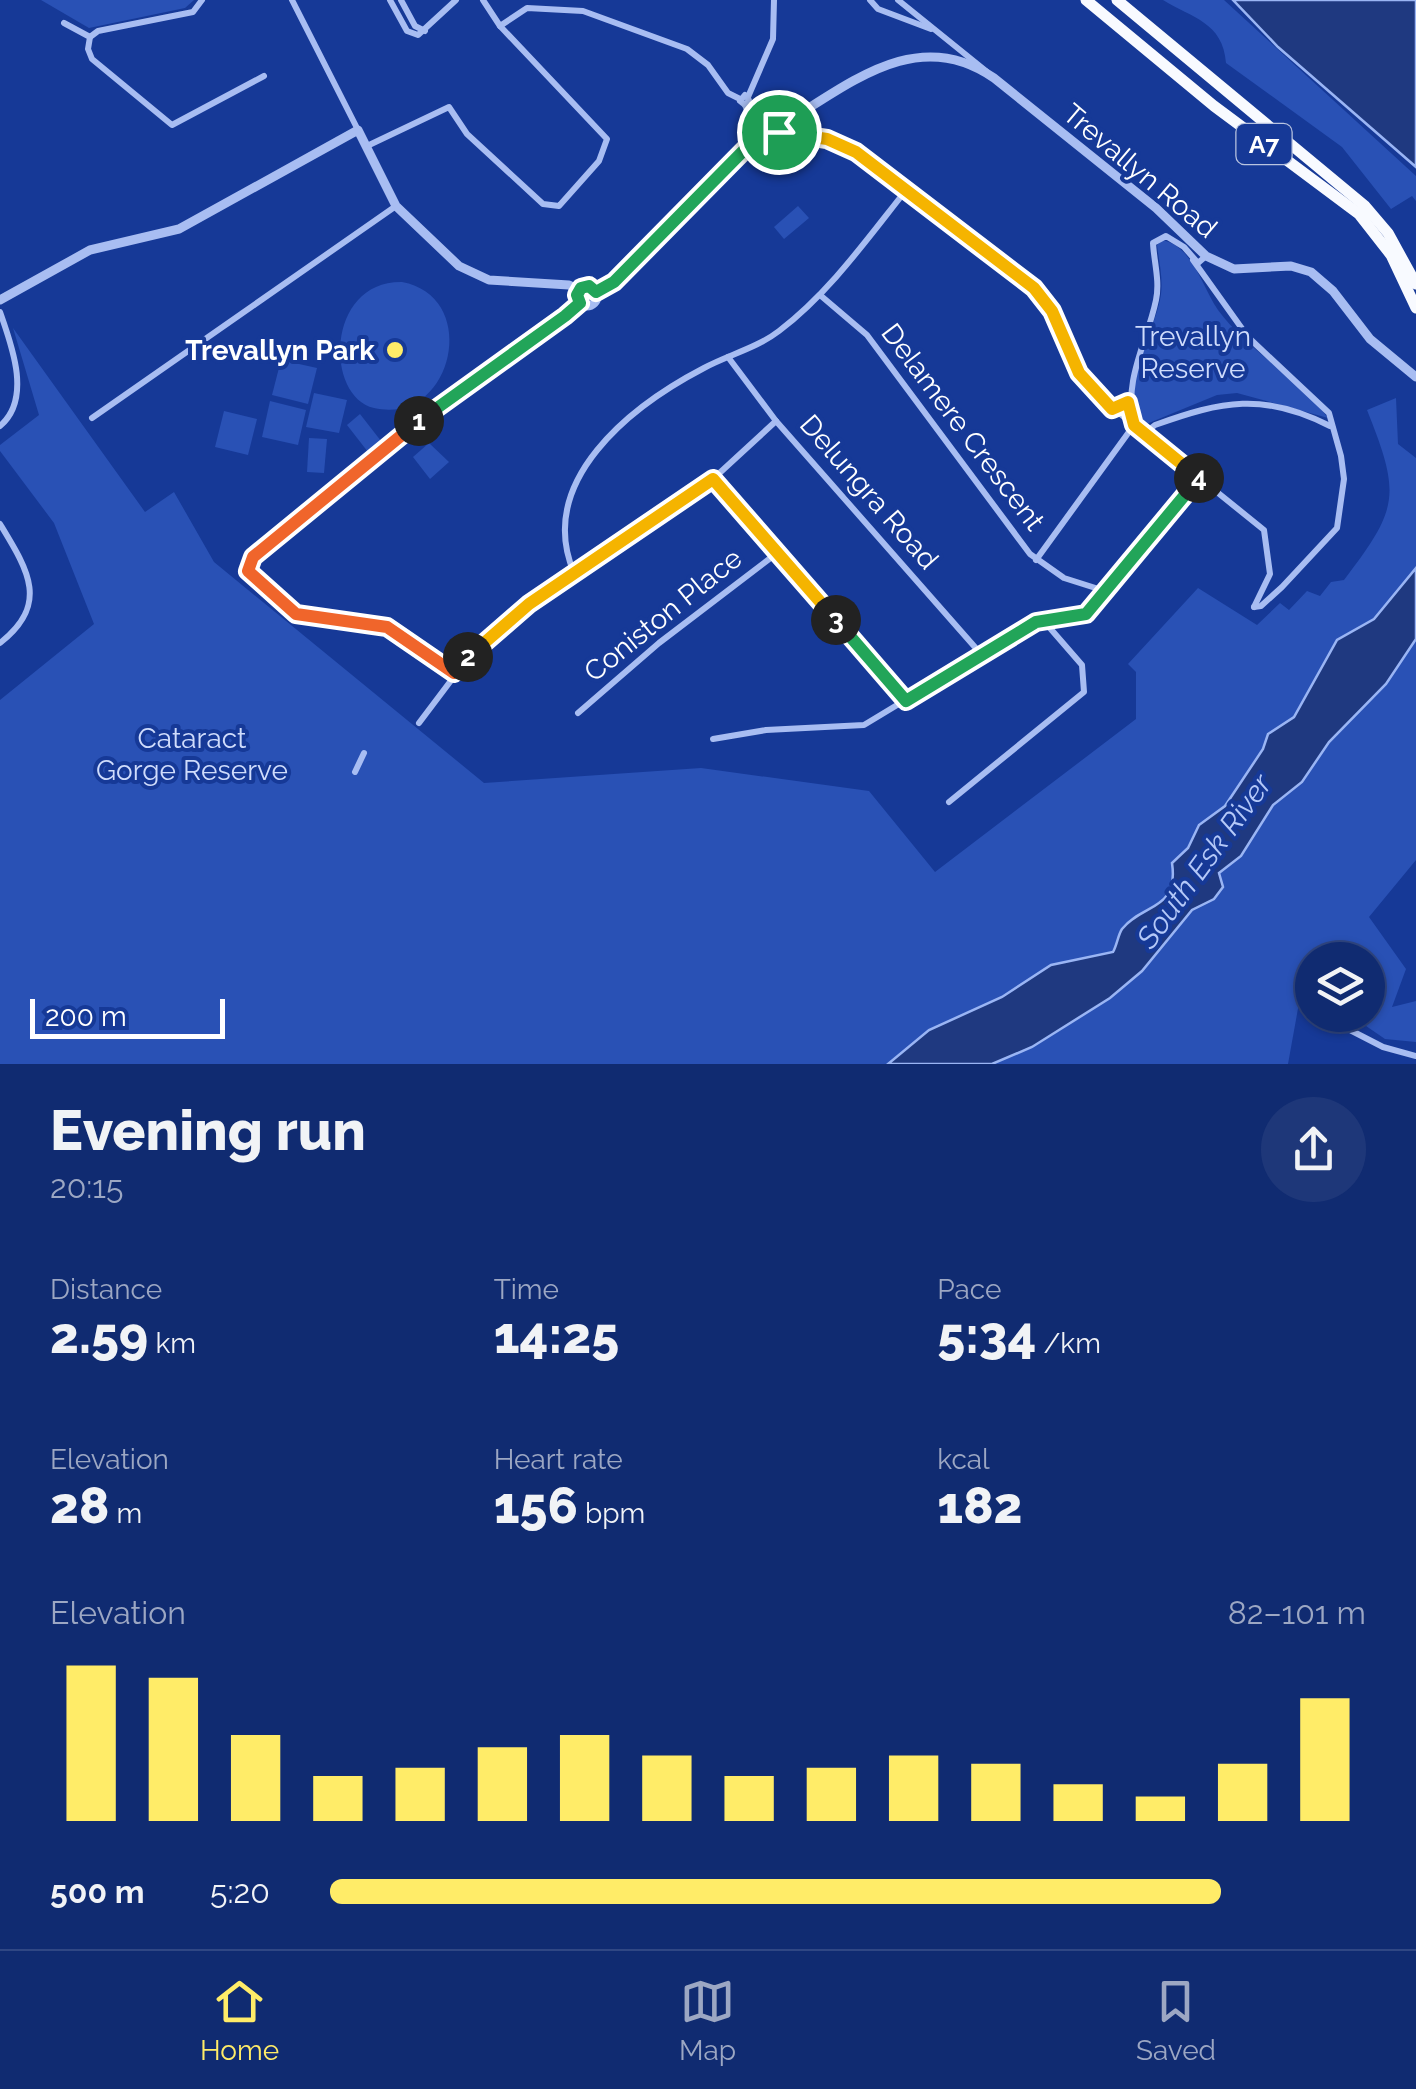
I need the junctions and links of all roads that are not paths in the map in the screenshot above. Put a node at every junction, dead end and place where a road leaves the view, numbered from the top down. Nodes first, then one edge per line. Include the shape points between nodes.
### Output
1 (202, 0) edge
2 (292, 0) edge
3 (390, 0) edge
4 (401, 0) edge
5 (456, 0) edge
6 (482, 0) edge
7 (774, 0) edge
8 (870, 0) edge
9 (898, 0) edge
10 (1086, 0) edge
11 (1117, 0) edge
12 (64, 22) dead end
13 (500, 26) junction
14 (939, 31) junction
15 (427, 32) junction
16 (90, 37) junction
17 (990, 74) junction
18 (264, 76) dead end
19 (744, 100) junction
20 (358, 130) junction
21 (763, 133) junction
22 (366, 146) junction
23 (907, 189) junction
24 (396, 206) junction
25 (1209, 258) junction
26 (1192, 260) junction
27 (1206, 282) junction
28 (1416, 284) edge
29 (579, 290) junction
30 (596, 292) junction
31 (820, 294) junction
32 (0, 300) edge
33 (580, 303) junction
34 (1416, 308) edge
35 (0, 312) edge
36 (728, 357) junction
37 (1416, 378) edge
38 (1128, 402) junction
39 (1112, 409) junction
40 (92, 418) dead end
41 (776, 421) junction
42 (1134, 425) junction
43 (0, 426) edge
44 (1330, 426) junction
45 (1145, 433) junction
46 (713, 479) junction
47 (1201, 480) junction
48 (1, 528) edge
49 (776, 552) junction
50 (1036, 560) junction
51 (574, 573) junction
52 (1105, 591) junction
53 (1049, 619) junction
54 (0, 642) edge
55 (981, 654) junction
56 (454, 673) junction
57 (906, 701) junction
58 (578, 713) dead end
59 (418, 723) dead end
60 (713, 739) dead end
61 (364, 753) dead end
62 (355, 772) dead end
63 (949, 802) dead end
64 (1354, 1032) edge
65 (1416, 1056) edge

1 - 16 street via 194,12
2 - 20 street
3 - 15 street via 407,31
4 - 15 street via 415,26
5 - 15 street
6 - 13 street
7 - 19 street via 773,39
8 - 14 street, Trevallyn Road
9 - 14 street, Trevallyn Road
10 - 34 highway, A7 via 1359,214 1391,255
11 - 28 highway, A7 via 1348,190 1388,233
12 - 16 street
13 - 19 street via 527,8 581,10 687,49 728,93
13 - 22 street via 605,134 599,161 563,203 549,207 466,134 449,107
14 - 17 street, Trevallyn Road
16 - 18 street via 92,59 172,125
17 - 21 street via 953,58 910,57 848,80
17 - 25 street, Trevallyn Road
19 - 21 street
20 - 22 street
20 - 32 street via 178,229 90,250
21 - 23 street via 840,144
21 - 30 street via 622,275
22 - 24 street
23 - 31 street
23 - 39 street via 1034,288 1052,311 1079,373
24 - 29 street via 467,272
24 - 40 street
25 - 26 street
25 - 27 street
25 - 37 street, Trevallyn Road via 1234,269 1291,266 1311,272 1370,340
26 - 27 street
26 - 38 street via 1166,236 1153,243 1156,300
27 - 44 street via 1248,337 1329,412
29 - 30 street via 589,286
29 - 33 street
30 - 33 street via 592,304
31 - 36 street via 768,339
31 - 50 street, Delamere Crescent via 867,335
33 - 56 street via 406,432 253,557 248,571 296,614 387,627
35 - 43 street via 18,394
36 - 41 street, Delungra Road
36 - 51 street via 662,394 583,466 568,506
38 - 39 street
38 - 42 street
39 - 42 street
41 - 46 street
41 - 55 street, Delungra Road
42 - 45 street
42 - 50 street
44 - 45 street via 1273,406 1228,401
44 - 47 street via 1344,479 1337,528 1261,606 1254,607 1270,573 1266,534
45 - 47 street
46 - 49 street
46 - 51 street
47 - 52 street
48 - 54 street via 32,602 25,620
49 - 57 street
49 - 58 street, Coniston Place
50 - 52 street, Delamere Crescent
51 - 56 street via 504,622
52 - 53 street via 1082,617
53 - 55 street
53 - 63 street via 1082,665 1084,692
55 - 57 street
56 - 59 street
57 - 60 street via 864,725
61 - 62 street
64 - 65 street

